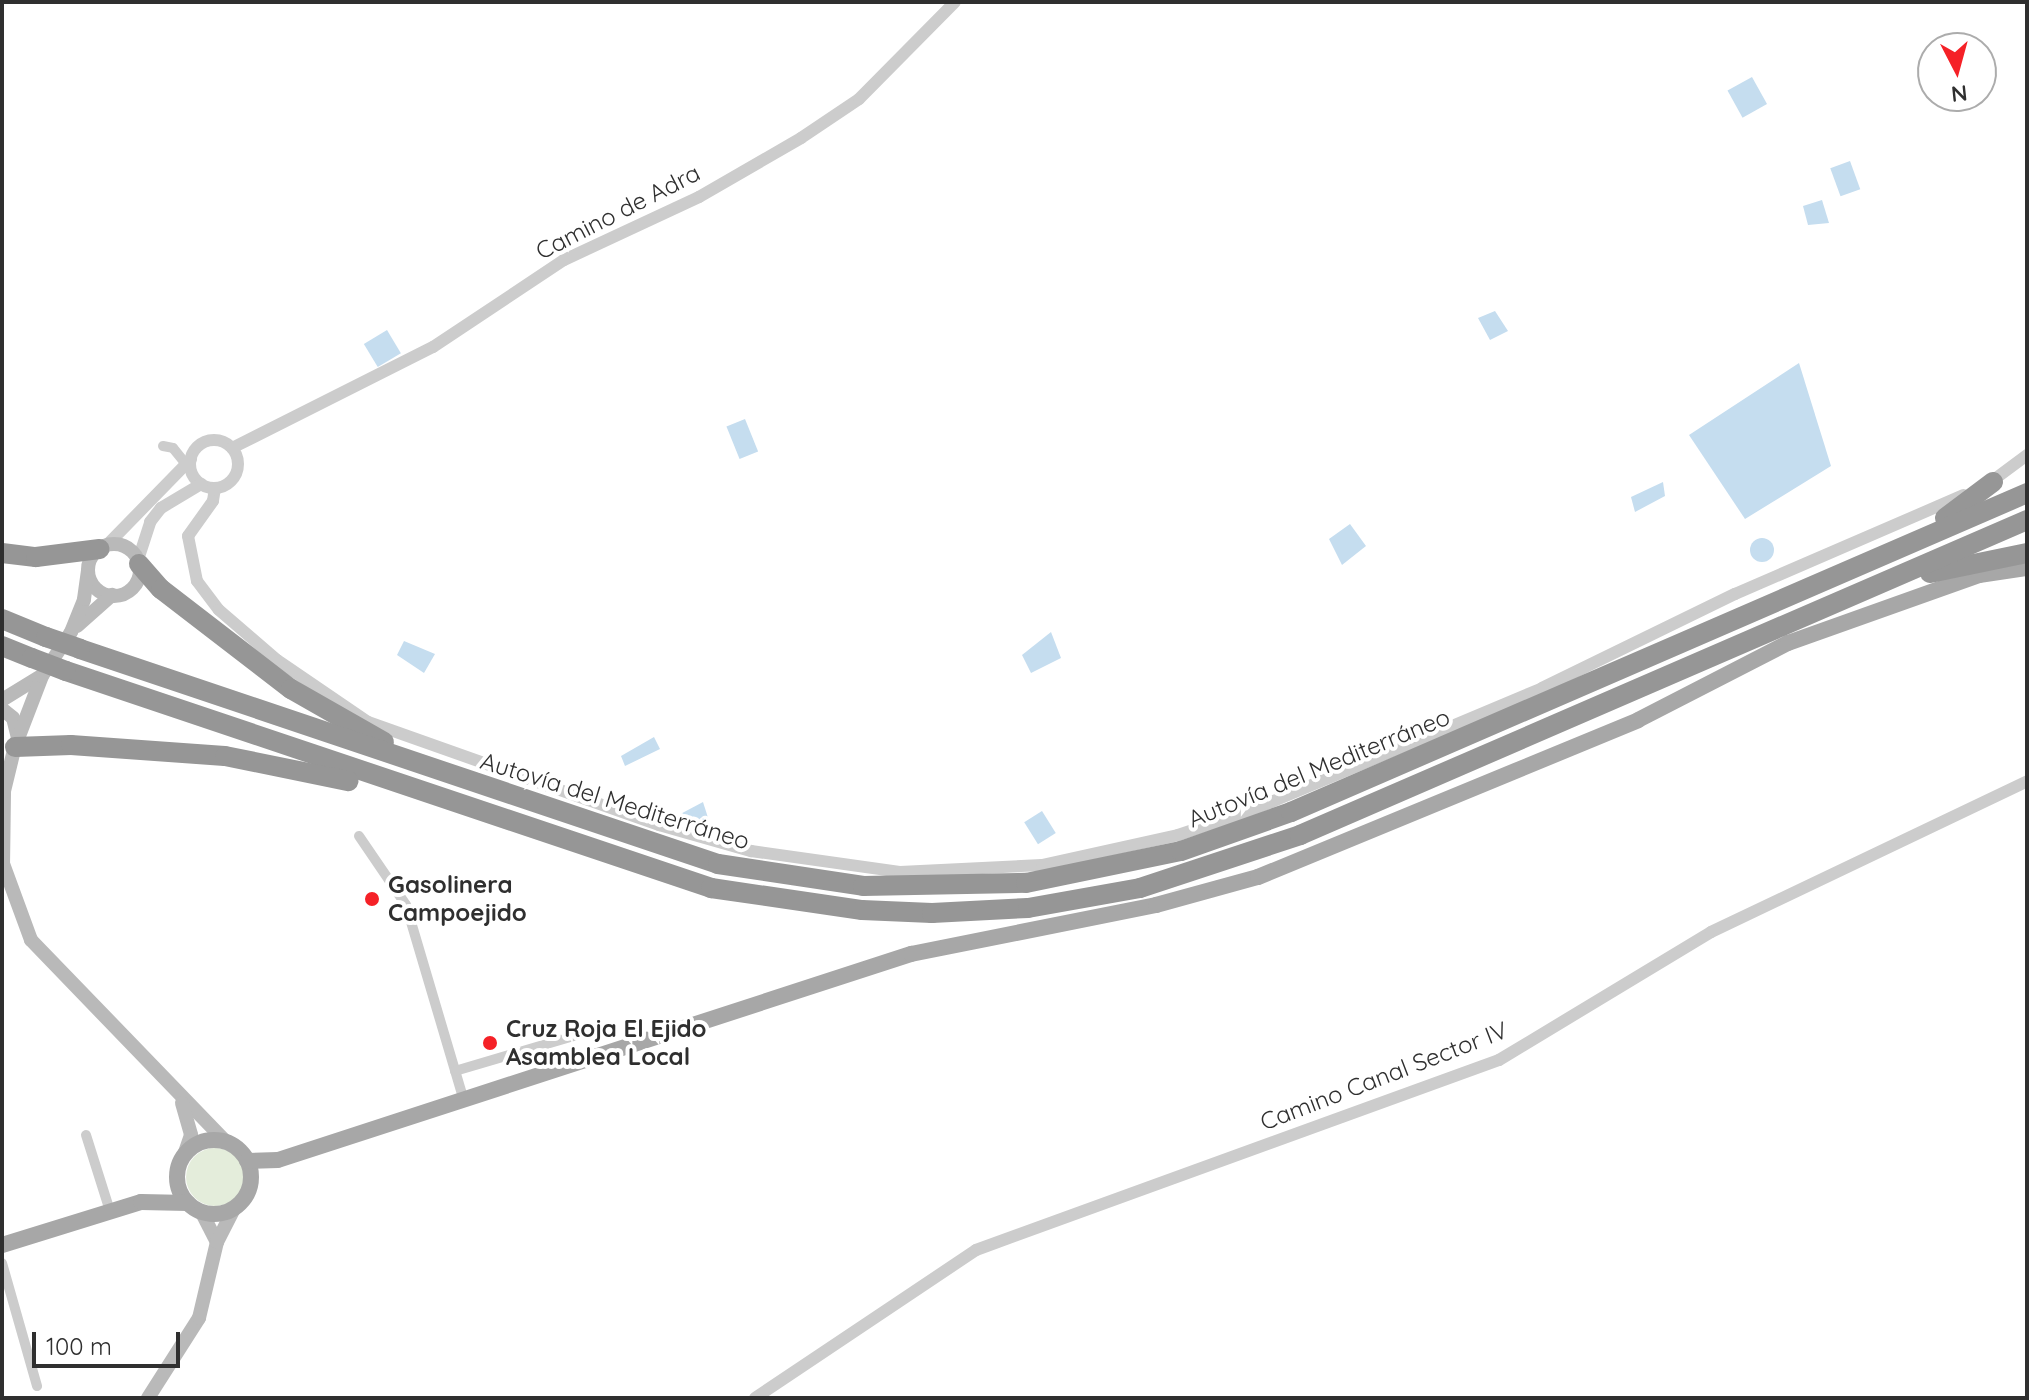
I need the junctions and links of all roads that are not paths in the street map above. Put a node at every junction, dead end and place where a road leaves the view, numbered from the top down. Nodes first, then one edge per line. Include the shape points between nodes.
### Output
1 (955, 2) edge
2 (163, 446) dead end
3 (232, 448) junction
4 (2027, 455) edge
5 (188, 461) junction
6 (1993, 482) junction
7 (201, 484) junction
8 (215, 488) junction
9 (2027, 493) edge
10 (2027, 520) edge
11 (103, 546) junction
12 (2, 553) edge
13 (2027, 553) edge
14 (1877, 558) junction
15 (138, 562) junction
16 (2027, 568) edge
17 (88, 571) junction
18 (112, 595) junction
19 (1846, 599) junction
20 (2, 619) edge
21 (75, 641) junction
22 (2, 646) edge
23 (37, 667) junction
24 (2, 700) edge
25 (2, 709) edge
26 (12, 748) edge
27 (2027, 781) edge
28 (524, 802) junction
29 (516, 826) junction
30 (359, 836) dead end
31 (3, 864) edge
32 (594, 1030) dead end
33 (455, 1071) junction
34 (179, 1095) junction
35 (463, 1098) junction
36 (86, 1135) dead end
37 (226, 1142) junction
38 (278, 1160) junction
39 (247, 1161) junction
40 (181, 1163) junction
41 (251, 1180) junction
42 (141, 1202) junction
43 (194, 1207) junction
44 (235, 1207) junction
45 (110, 1211) junction
46 (4, 1241) edge
47 (217, 1242) junction
48 (2, 1263) edge
49 (37, 1386) dead end
50 (148, 1398) edge
51 (755, 1398) edge

1 - 3 street, Camino de Adra via 859,99 801,138 699,197 564,260 433,347
2 - 5 street
3 - 5 street via 220,440 206,441
3 - 8 street via 238,469 229,482
4 - 6 street
5 - 7 street
5 - 11 street
6 - 8 street via 1735,594 1542,688 1250,811 1178,835 1042,865 900,872 824,865 736,847 368,722 277,660 219,610 197,581 188,536 213,501
6 - 14 highway via 1961,508
7 - 8 street
7 - 15 street via 161,508 150,522
9 - 14 highway, Autovía del Mediterráneo
10 - 19 highway
11 - 12 highway via 36,557
11 - 15 main road via 122,545
11 - 17 main road
13 - 19 highway via 1921,575
14 - 28 highway, Autovía del Mediterráneo via 1291,812 1181,851 1074,875 932,888 819,882 718,864
15 - 18 main road via 134,586
15 - 28 highway via 195,617 331,716
16 - 35 main road via 1979,575 1788,643 1638,720 1258,877 1156,905 911,954
17 - 18 main road via 93,585
17 - 21 main road
18 - 21 main road
19 - 29 highway via 1300,835 1188,875 1078,900 932,913 804,905 711,888
20 - 21 highway, Autovía del Mediterráneo, bridge via 46,637
21 - 23 main road
21 - 28 highway, Autovía del Mediterráneo
22 - 23 highway
23 - 24 main road
23 - 26 main road
23 - 29 highway, bridge via 66,671
25 - 26 main road via 13,718
26 - 29 highway via 59,744 225,756 316,773
26 - 31 main road via 4,791
27 - 51 street, Camino Canal Sector IV via 1711,932 1499,1060 976,1250
30 - 33 street via 406,905
31 - 34 main road via 31,940
32 - 33 street
33 - 35 street
34 - 37 main road
34 - 40 main road via 191,1135
35 - 38 main road
36 - 45 street
37 - 39 main road
37 - 40 main road via 203,1142
38 - 39 main road
38 - 41 main road
39 - 41 main road
40 - 42 main road
40 - 43 main road
41 - 44 main road
42 - 43 main road
42 - 45 main road
43 - 44 main road
43 - 47 main road
44 - 47 main road
45 - 46 main road
47 - 50 main road via 199,1318
48 - 49 street

